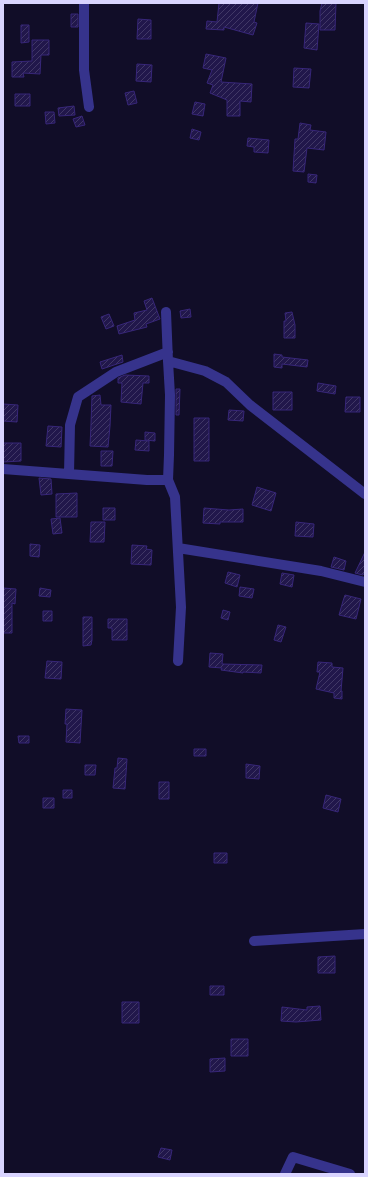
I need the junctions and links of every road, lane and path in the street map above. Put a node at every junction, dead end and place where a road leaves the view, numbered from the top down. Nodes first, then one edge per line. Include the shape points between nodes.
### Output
1 (84, 3) edge
2 (89, 107) dead end
3 (166, 312) dead end
4 (168, 356) junction
5 (3, 469) edge
6 (69, 474) junction
7 (168, 480) junction
8 (365, 494) edge
9 (178, 548) junction
10 (365, 582) edge
11 (178, 661) dead end
12 (365, 934) edge
13 (254, 940) dead end
14 (285, 1174) edge
15 (350, 1174) edge

1 - 2 street via 84,70
3 - 4 street
4 - 6 street via 116,372 78,396 70,425
4 - 7 street
4 - 8 street via 226,382 250,405
5 - 6 street
6 - 7 street
7 - 9 street via 175,497
9 - 10 street via 321,571
9 - 11 street via 181,607
12 - 13 street
14 - 15 street via 293,1157

